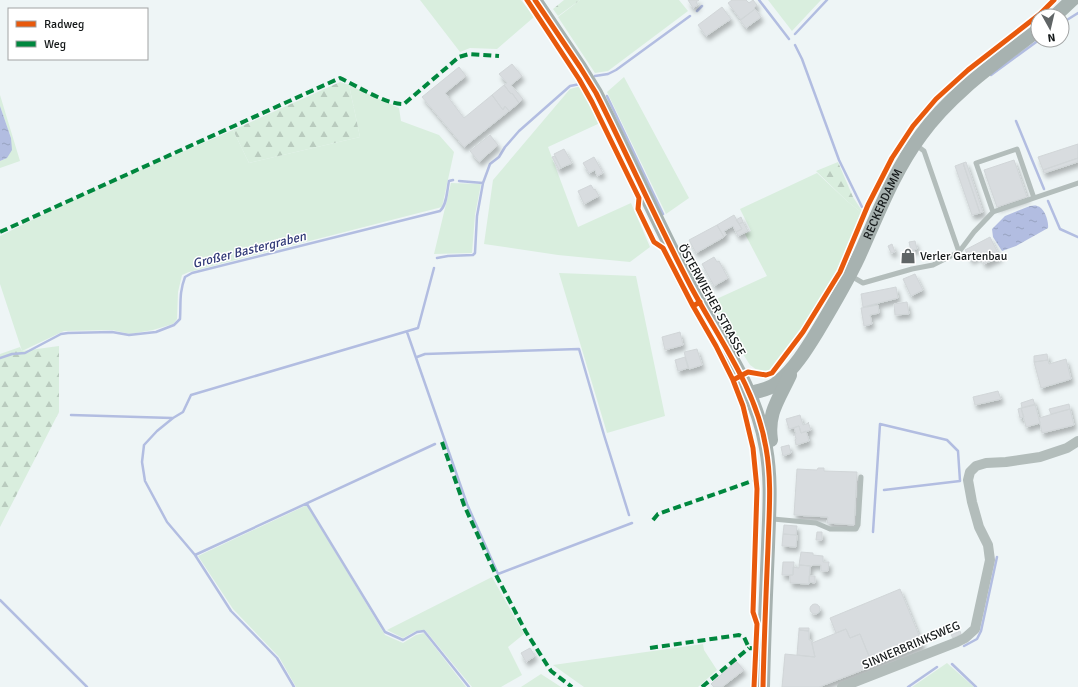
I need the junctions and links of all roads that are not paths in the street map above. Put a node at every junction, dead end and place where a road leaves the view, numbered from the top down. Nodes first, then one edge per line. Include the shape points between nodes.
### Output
1 (535, 0) edge
2 (1072, 0) edge
3 (1064, 8) edge
4 (1030, 36) edge
5 (915, 144) junction
6 (1078, 183) edge
7 (1034, 198) junction
8 (993, 212) junction
9 (959, 252) junction
10 (850, 276) junction
11 (793, 367) junction
12 (781, 393) junction
13 (753, 400) junction
14 (1078, 441) edge
15 (861, 477) dead end
16 (773, 518) junction
17 (768, 544) junction
18 (763, 687) edge
19 (842, 687) edge

1 - 13 street, ÖSTERWIEHER STRASSE via 596,93 688,281
2 - 3 street
4 - 5 street, RECKERDAMM via 946,105
5 - 9 lane via 924,150
5 - 10 street, RECKERDAMM via 883,200
6 - 7 lane
7 - 8 lane
7 - 8 lane via 1017,149 976,163
8 - 9 lane
9 - 10 lane via 933,265 863,283
10 - 11 street, RECKERDAMM
11 - 12 street, ÖSTERWIEHER STRASSE
11 - 13 street, RECKERDAMM via 778,383
12 - 13 street via 774,399
12 - 16 street, ÖSTERWIEHER STRASSE via 775,404 770,434 774,478
13 - 17 street, ÖSTERWIEHER STRASSE via 761,422 769,468
14 - 19 street, SINNERBRINKSWEG via 1067,448 1040,457 986,463 976,466 970,472 968,480 972,502 979,527 988,545 990,560 974,629 965,638 956,642
15 - 16 lane via 856,529 830,528 816,523
16 - 17 street, ÖSTERWIEHER STRASSE
17 - 18 street, ÖSTERWIEHER STRASSE

